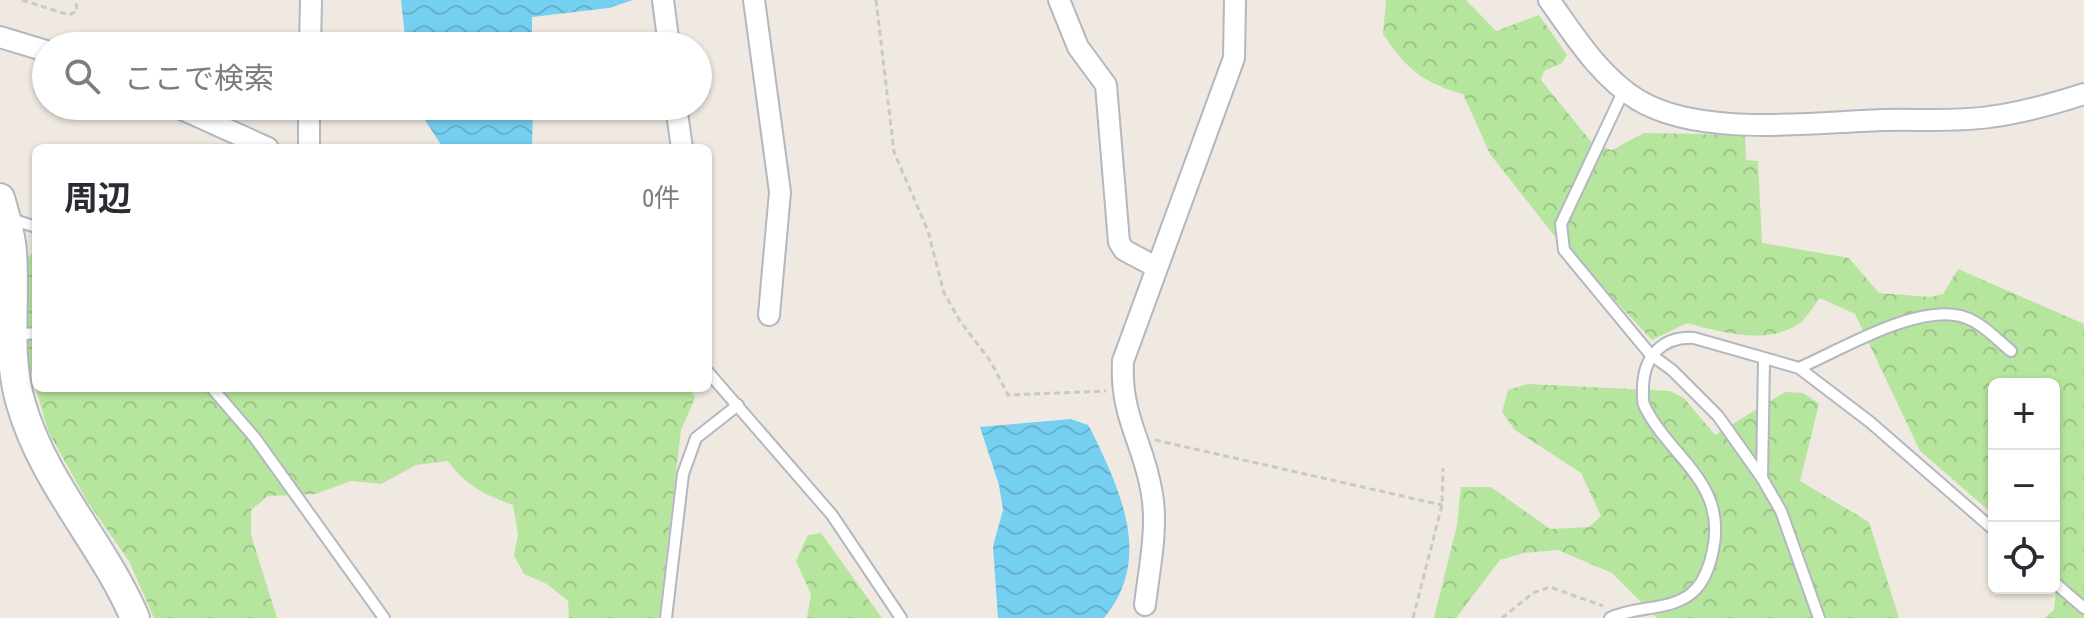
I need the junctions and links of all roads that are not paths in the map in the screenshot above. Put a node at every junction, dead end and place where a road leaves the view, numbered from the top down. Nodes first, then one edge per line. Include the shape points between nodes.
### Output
1 (311, 0) edge
2 (663, 0) edge
3 (754, 0) edge
4 (1059, 0) edge
5 (1235, 0) edge
6 (1549, 0) edge
7 (310, 32) edge
8 (667, 32) edge
9 (0, 37) edge
10 (32, 47) edge
11 (1624, 90) junction
12 (2084, 94) edge
13 (206, 120) edge
14 (309, 120) edge
15 (678, 120) edge
16 (259, 144) edge
17 (309, 144) edge
18 (681, 144) edge
19 (3, 208) edge
20 (32, 225) edge
21 (1156, 267) junction
22 (769, 315) dead end
23 (24, 334) edge
24 (2011, 351) dead end
25 (1650, 354) junction
26 (1764, 361) junction
27 (1799, 368) junction
28 (712, 376) edge
29 (215, 392) edge
30 (738, 405) junction
31 (1762, 478) junction
32 (1988, 525) edge
33 (2060, 587) edge
34 (2084, 608) edge
35 (1144, 612) edge
36 (135, 618) edge
37 (384, 618) edge
38 (666, 618) edge
39 (901, 618) edge
40 (1610, 618) edge
41 (1819, 618) edge

1 - 7 street
2 - 8 street
3 - 22 street via 780,192
4 - 21 street via 1078,47 1106,85 1119,242
5 - 21 street via 1234,58
6 - 11 street
9 - 10 street
11 - 12 street via 1660,111 1757,124 1986,118
11 - 25 lane via 1561,224 1564,250
13 - 16 street
14 - 17 street
15 - 18 street
19 - 20 lane
19 - 23 street
21 - 35 street via 1128,341 1122,391 1146,466 1154,518
23 - 36 street via 15,382 30,430 58,489 106,558
24 - 27 lane via 1980,324 1955,315 1928,316
25 - 26 lane via 1676,337 1694,338
25 - 31 lane via 1718,416
25 - 40 lane via 1643,375 1643,404 1708,491 1716,534 1707,575 1694,592
26 - 27 lane
26 - 31 lane
27 - 32 lane
28 - 30 lane
29 - 37 lane via 255,438
30 - 38 lane via 696,438 683,474
30 - 39 lane via 832,515
31 - 41 lane via 1781,511
33 - 34 lane

